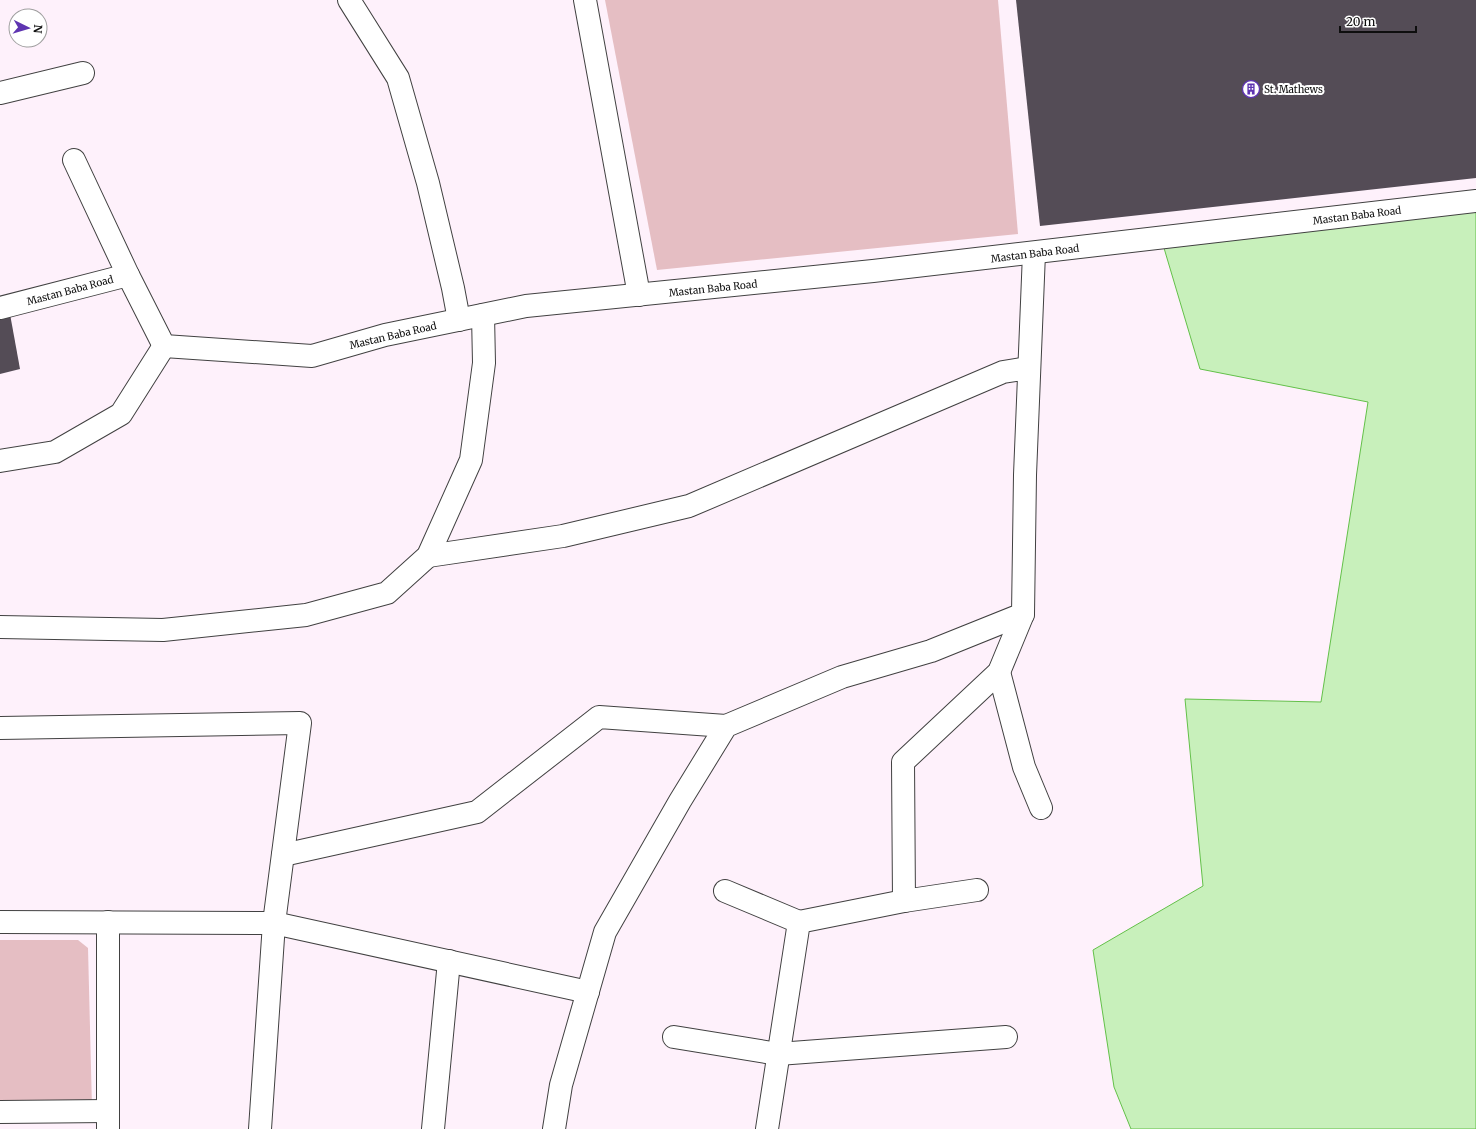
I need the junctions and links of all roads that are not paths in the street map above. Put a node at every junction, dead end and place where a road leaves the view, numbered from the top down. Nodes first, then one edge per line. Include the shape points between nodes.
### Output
1 (350, 0) edge
2 (584, 0) edge
3 (83, 73) dead end
4 (0, 93) edge
5 (74, 160) dead end
6 (1476, 201) edge
7 (1034, 253) junction
8 (128, 275) junction
9 (639, 295) junction
10 (0, 308) edge
11 (483, 315) junction
12 (459, 320) junction
13 (164, 346) junction
14 (1029, 368) junction
15 (0, 461) edge
16 (428, 556) junction
17 (1024, 614) junction
18 (0, 627) edge
19 (999, 672) junction
20 (726, 726) junction
21 (0, 728) edge
22 (1041, 808) dead end
23 (283, 855) junction
24 (977, 890) dead end
25 (725, 891) dead end
26 (904, 902) junction
27 (0, 922) edge
28 (108, 922) junction
29 (799, 922) junction
30 (274, 923) junction
31 (449, 961) junction
32 (588, 992) junction
33 (1006, 1036) dead end
34 (674, 1038) dead end
35 (778, 1054) junction
36 (0, 1112) edge
37 (108, 1120) edge
38 (260, 1129) edge
39 (433, 1129) edge
40 (554, 1129) edge
41 (767, 1129) edge

1 - 12 street via 398,78 428,183
2 - 9 street
3 - 4 street
5 - 8 street
6 - 7 street, Mastan Baba Road
7 - 9 street, Mastan Baba Road
7 - 14 street
8 - 10 street, Mastan Baba Road
8 - 13 street
9 - 11 street, Mastan Baba Road via 526,306
11 - 12 street, Mastan Baba Road
11 - 16 street via 484,364 471,460
12 - 13 street, Mastan Baba Road via 385,335 312,356
13 - 15 street via 120,414 55,452
14 - 16 street via 1003,372 689,506 563,536
14 - 17 street
16 - 18 street via 387,593 306,615 163,630
17 - 19 street
17 - 20 street via 931,651 842,677
19 - 22 street via 1024,767
19 - 26 street via 904,762
20 - 23 street via 599,718 477,812
20 - 32 street via 605,932
21 - 23 street via 300,723
23 - 30 street
24 - 26 street
25 - 29 street
26 - 29 street
27 - 28 street
28 - 30 street
28 - 37 street
29 - 35 street
30 - 31 street
30 - 38 street
31 - 32 street
31 - 39 street
32 - 40 street via 561,1085
33 - 35 street
34 - 35 street
35 - 41 street
36 - 37 street

